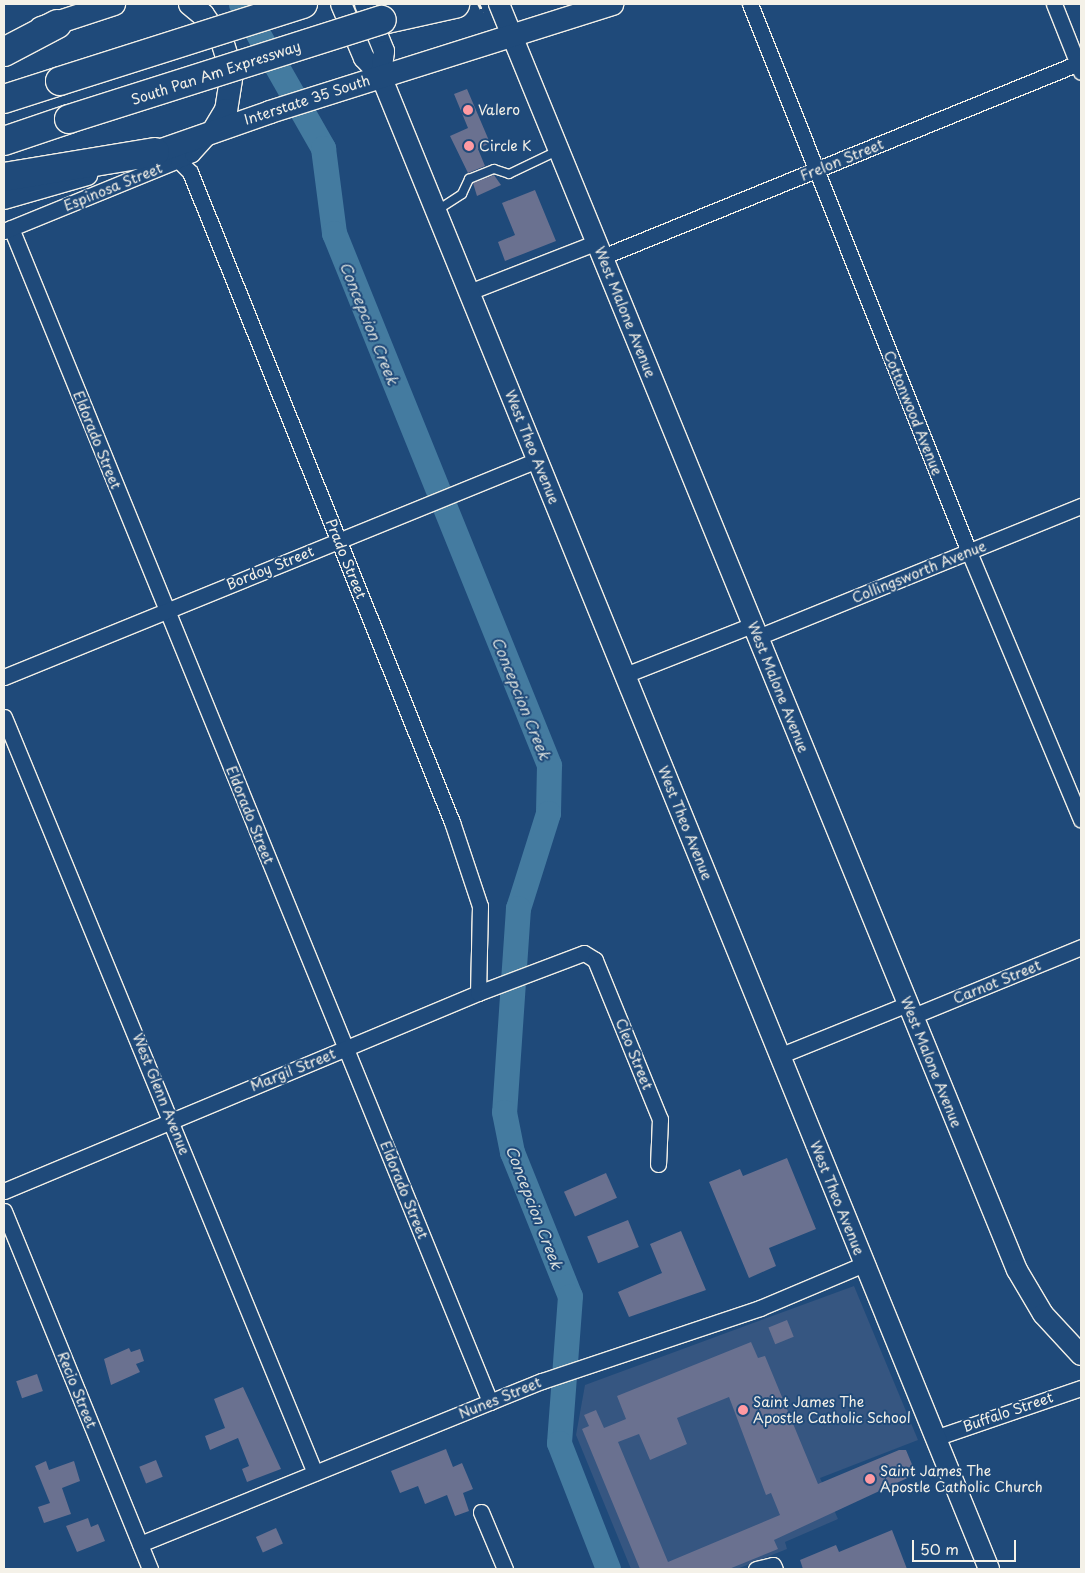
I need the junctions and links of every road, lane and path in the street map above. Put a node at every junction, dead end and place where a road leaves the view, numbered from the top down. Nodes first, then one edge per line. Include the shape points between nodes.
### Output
1 (114, 4) edge
2 (190, 4) edge
3 (303, 4) edge
4 (341, 4) edge
5 (428, 4) edge
6 (455, 4) edge
7 (499, 4) edge
8 (549, 4) edge
9 (612, 4) edge
10 (750, 4) edge
11 (1054, 4) edge
12 (373, 12) edge
13 (584, 13) junction
14 (57, 24) junction
15 (512, 35) junction
16 (4, 39) edge
17 (4, 52) edge
18 (1080, 67) edge
19 (381, 76) junction
20 (4, 99) edge
21 (214, 130) junction
22 (4, 141) edge
23 (559, 150) junction
24 (166, 156) junction
25 (817, 170) junction
26 (4, 177) edge
27 (4, 198) edge
28 (436, 211) junction
29 (7, 230) edge
30 (600, 249) junction
31 (469, 292) junction
32 (537, 460) junction
33 (1081, 506) edge
34 (338, 540) junction
35 (969, 552) junction
36 (166, 611) junction
37 (755, 631) junction
38 (624, 675) junction
39 (4, 677) edge
40 (4, 717) edge
41 (1081, 820) edge
42 (1081, 947) edge
43 (584, 953) joint
44 (478, 993) junction
45 (910, 1010) junction
46 (346, 1048) junction
47 (780, 1056) junction
48 (172, 1120) junction
49 (658, 1164) dead end
50 (4, 1192) edge
51 (4, 1212) edge
52 (864, 1264) junction
53 (1081, 1355) edge
54 (1081, 1388) edge
55 (490, 1402) junction
56 (935, 1438) junction
57 (315, 1473) junction
58 (481, 1512) dead end
59 (140, 1544) junction
60 (774, 1567) edge
61 (150, 1569) edge
62 (505, 1569) edge
63 (756, 1569) edge
64 (988, 1569) edge

1 - 14 main road
2 - 21 main road via 203,15 223,44 232,73 226,110
3 - 20 highway, bridge
4 - 19 street, West Theo Avenue via 364,58
5 - 12 highway, South Pan Am Expressway
6 - 12 highway
7 - 15 street, West Malone Avenue
8 - 13 main road
9 - 13 main road, Interstate 35 South
10 - 25 street, Cottonwood Avenue
11 - 18 street
12 - 19 street, West Theo Avenue via 384,51
12 - 22 highway, South Pan Am Expressway, bridge
13 - 15 main road, Interstate 35 South
14 - 16 main road
14 - 17 highway
15 - 19 main road, Interstate 35 South
15 - 23 street, West Malone Avenue
18 - 25 street, Frelon Street
19 - 21 main road, Interstate 35 South
19 - 28 street, West Theo Avenue
21 - 24 main road, Interstate 35 South
23 - 28 lane via 509,174 494,169 469,180 462,194
23 - 30 street, West Malone Avenue
24 - 26 highway
24 - 27 main road, Interstate 35 South
24 - 29 street, Espinosa Street
24 - 34 street, Prado Street via 190,172
25 - 30 street, Frelon Street
25 - 35 street, Cottonwood Avenue
28 - 31 street, West Theo Avenue
29 - 36 street, Eldorado Street
30 - 31 street, Frelon Street
30 - 37 street, West Malone Avenue
31 - 32 street, West Theo Avenue
32 - 34 street, Bordoy Street
32 - 38 street, West Theo Avenue
33 - 35 street, Collingsworth Avenue
34 - 36 street, Bordoy Street
34 - 44 street, Prado Street via 473,880 481,925
35 - 37 street, Collingsworth Avenue
35 - 41 street, Cottonwood Avenue
36 - 39 street, Bordoy Street
36 - 46 street, Eldorado Street
37 - 38 street, Collingsworth Avenue
37 - 45 street, West Malone Avenue
38 - 47 street, West Theo Avenue
40 - 48 street, West Glenn Avenue
42 - 45 street, Carnot Street
43 - 44 street, Margil Street
43 - 49 street, Cleo Street via 595,960 660,1120
44 - 46 street, Margil Street
45 - 47 street, Carnot Street
45 - 53 street, West Malone Avenue via 1017,1270 1043,1314
46 - 48 street, Margil Street
46 - 55 street, Eldorado Street
47 - 52 street, West Theo Avenue
48 - 50 street, Margil Street
48 - 57 street, West Glenn Avenue
51 - 59 street, Recio Street
52 - 55 street, Nunes Street via 760,1308 542,1381
52 - 56 street, West Theo Avenue
54 - 56 street, Buffalo Street
55 - 57 street, Nunes Street
56 - 64 street, West Theo Avenue
57 - 59 street, Nunes Street
58 - 62 street
59 - 61 street, Recio Street
60 - 63 street

